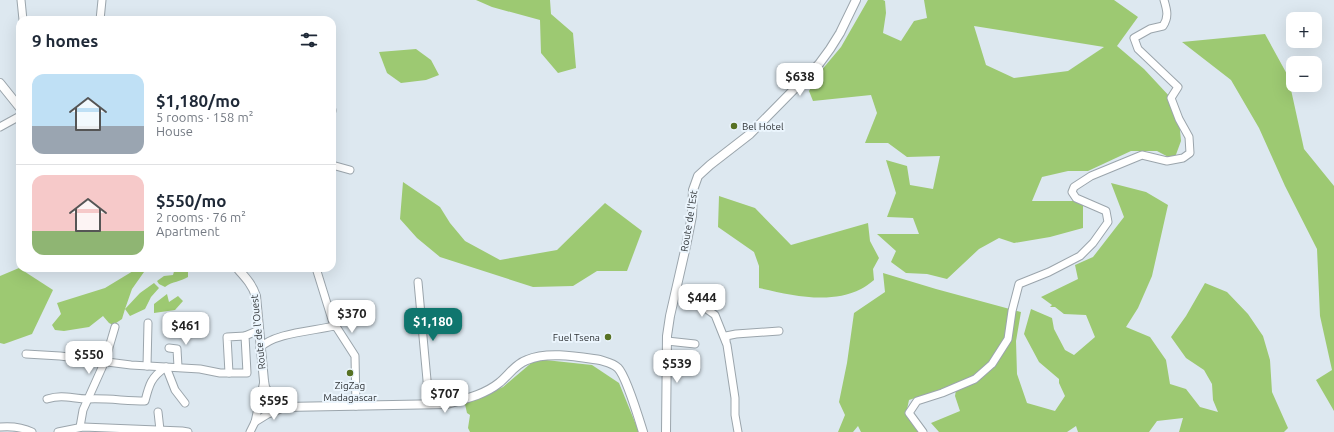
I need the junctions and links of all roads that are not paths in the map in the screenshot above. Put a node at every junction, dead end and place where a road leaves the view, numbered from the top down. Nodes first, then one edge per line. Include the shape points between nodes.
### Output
1 (21, 0) edge
2 (102, 0) edge
3 (856, 0) edge
4 (1164, 0) edge
5 (23, 16) edge
6 (100, 16) edge
7 (0, 83) edge
8 (16, 103) edge
9 (16, 118) edge
10 (0, 127) edge
11 (336, 166) edge
12 (350, 170) dead end
13 (243, 272) edge
14 (317, 272) edge
15 (418, 282) dead end
16 (676, 290) junction
17 (148, 323) dead end
18 (334, 326) junction
19 (115, 327) dead end
20 (259, 330) junction
21 (779, 331) dead end
22 (245, 336) junction
23 (667, 341) junction
24 (695, 344) dead end
25 (727, 345) junction
26 (169, 348) dead end
27 (260, 348) junction
28 (26, 354) dead end
29 (105, 361) junction
30 (147, 366) junction
31 (166, 367) junction
32 (178, 367) junction
33 (229, 373) junction
34 (264, 381) junction
35 (47, 399) dead end
36 (87, 399) junction
37 (184, 403) dead end
38 (428, 404) junction
39 (356, 406) junction
40 (285, 407) junction
41 (158, 412) dead end
42 (255, 422) junction
43 (0, 427) edge
44 (80, 427) junction
45 (160, 430) junction
46 (32, 432) edge
47 (58, 432) edge
48 (188, 432) edge
49 (250, 432) edge
50 (643, 432) edge
51 (666, 432) edge
52 (738, 432) edge
53 (923, 432) edge

1 - 5 street
2 - 6 street
3 - 16 main road, Route de l'Est via 840,33 818,64 750,134 698,176 693,190 689,235
4 - 53 street via 1167,20 1163,26 1150,29 1134,38 1138,49 1178,87 1171,98 1178,119 1189,137 1190,153 1183,158 1167,161 1142,154 1091,176 1074,187 1072,192 1076,198 1106,211 1108,222 1080,256 1019,284 1008,339 992,364 975,379 917,401 909,413
7 - 8 main road
9 - 10 street
11 - 12 street
13 - 20 main road, Route de l'Ouest via 256,296
14 - 18 street
15 - 38 street
16 - 23 main road, Route de l'Est
16 - 25 street via 705,304 715,315
17 - 30 street
18 - 27 street via 285,335 272,339
18 - 39 street via 338,328 355,356
19 - 29 street
20 - 22 street
20 - 27 main road, Route de l'Ouest
21 - 25 street via 726,336
22 - 33 street via 227,337
22 - 33 street via 247,373
23 - 24 street
23 - 51 main road, Route de l'Est
25 - 52 street
26 - 32 street via 177,349
27 - 34 main road, Route de l'Ouest
28 - 29 street
29 - 30 street
29 - 36 street
30 - 31 street
31 - 32 street
31 - 36 street via 155,374 145,401
31 - 37 street via 175,390
32 - 33 street
34 - 40 main road, Route de l'Ouest via 272,397
34 - 42 street
35 - 36 street via 56,396
36 - 44 street
38 - 39 main road
38 - 50 main road via 447,404 489,390 526,360 547,355 589,358 609,362 618,368
39 - 40 main road
40 - 42 street
41 - 45 street
42 - 49 street
43 - 46 street via 16,427
44 - 45 street
44 - 47 street
45 - 48 street

